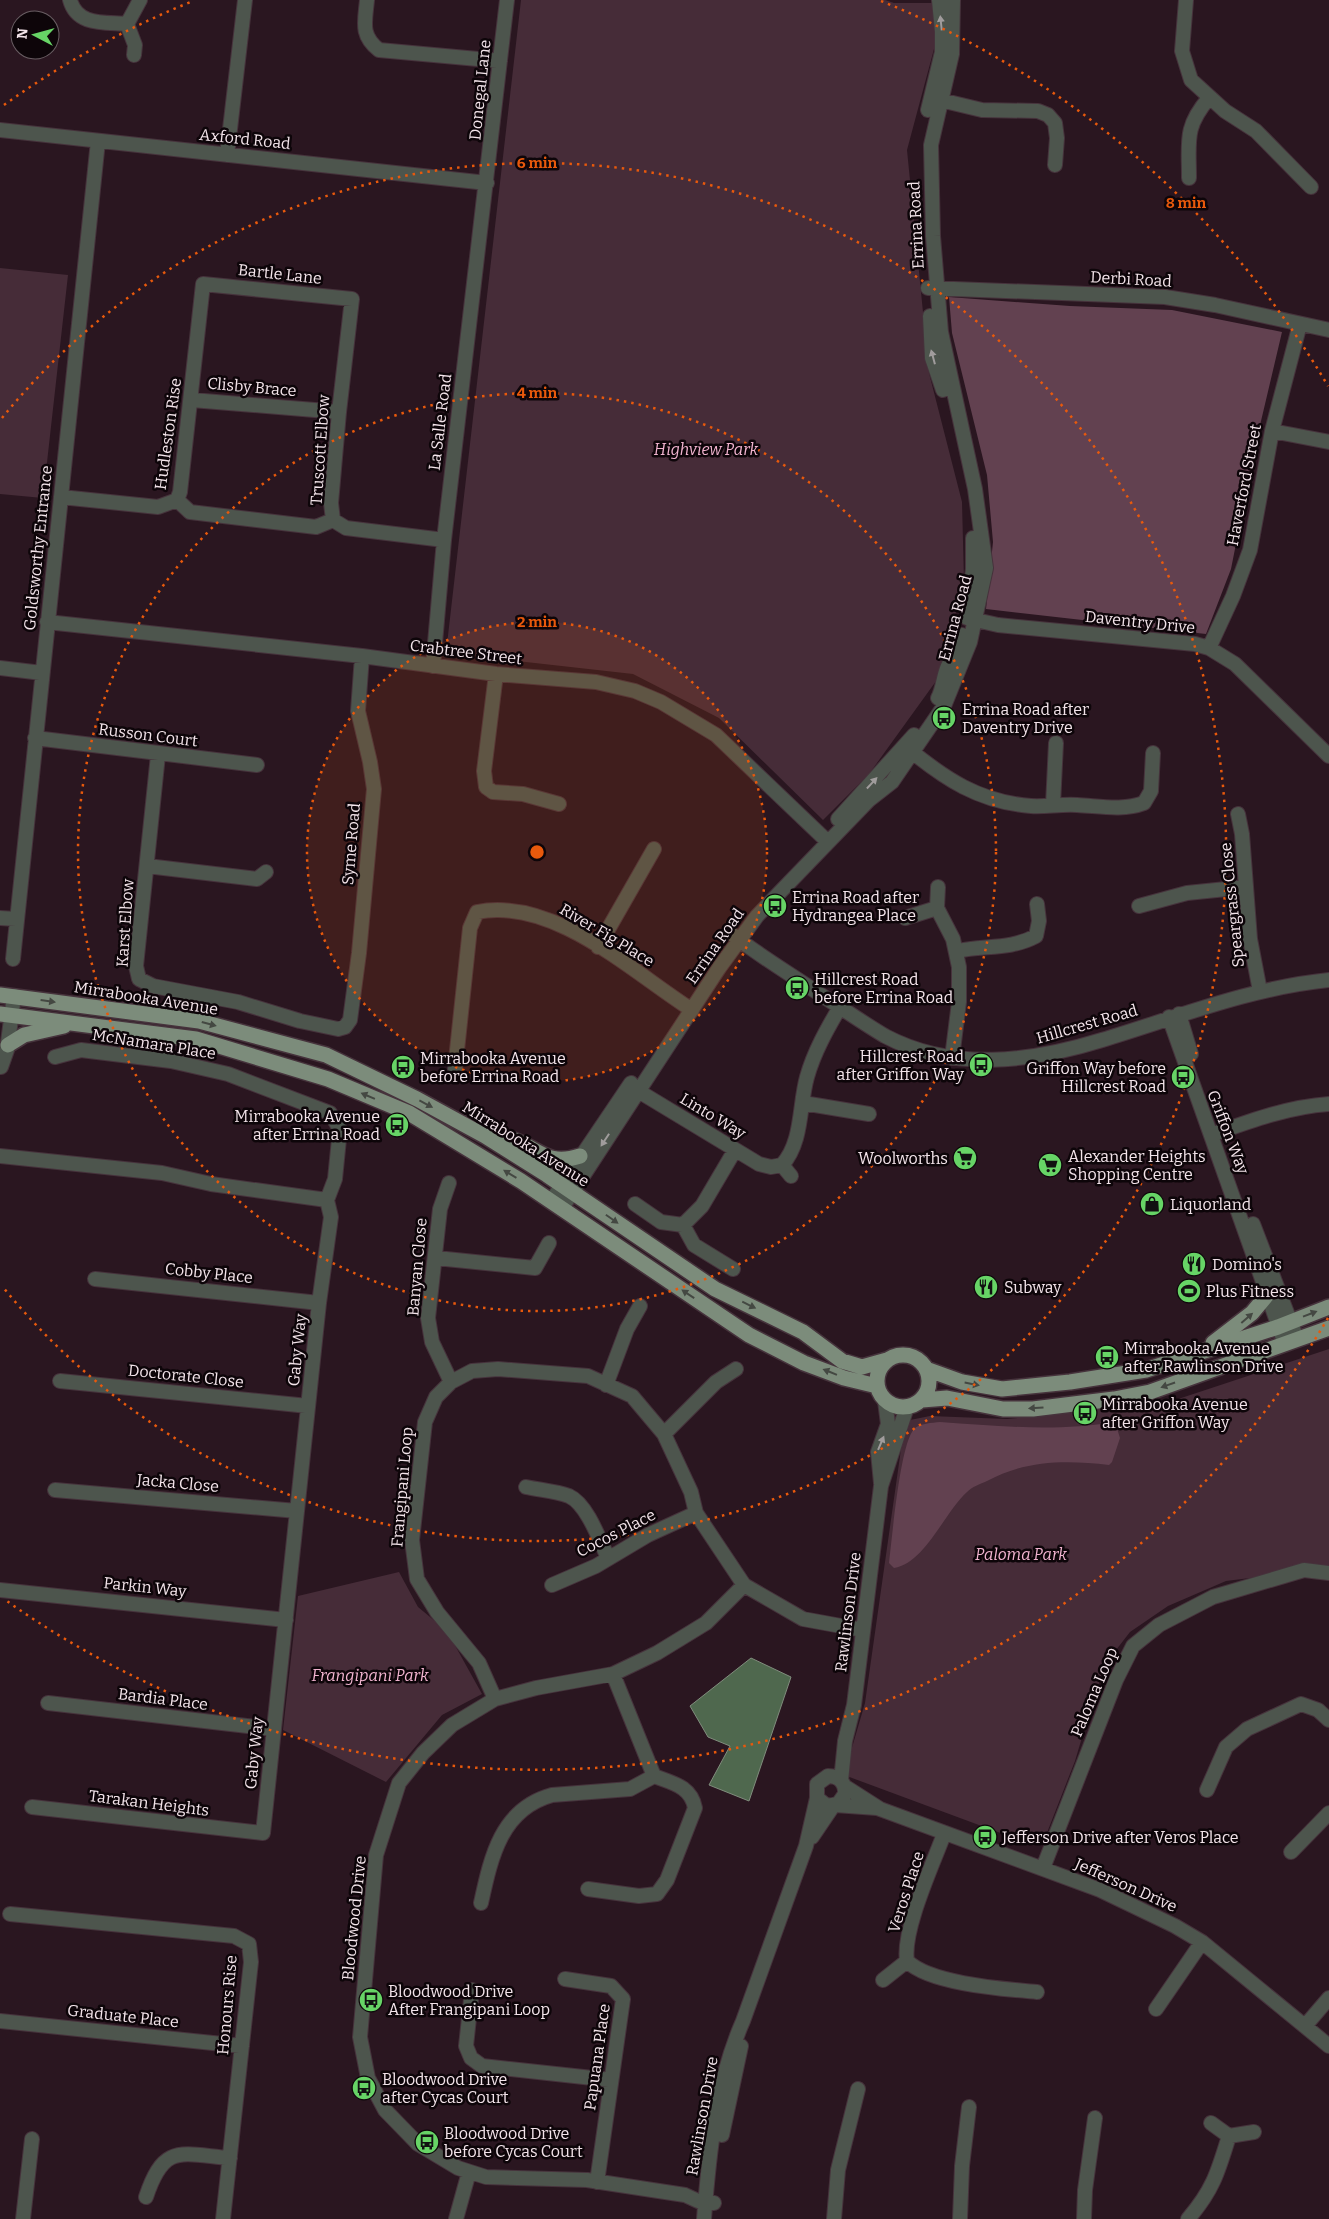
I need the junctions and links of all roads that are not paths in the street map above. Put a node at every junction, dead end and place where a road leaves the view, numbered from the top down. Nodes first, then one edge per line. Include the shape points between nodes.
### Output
1 (70, 0) edge
2 (140, 0) edge
3 (245, 0) edge
4 (367, 0) edge
5 (507, 0) edge
6 (939, 0) edge
7 (953, 0) edge
8 (1186, 0) edge
9 (127, 24) junction
10 (134, 55) dead end
11 (500, 62) junction
12 (1209, 98) junction
13 (936, 99) junction
14 (0, 130) edge
15 (98, 141) junction
16 (227, 155) junction
17 (1055, 165) dead end
18 (1189, 178) dead end
19 (486, 183) junction
20 (1311, 187) dead end
21 (203, 284) joint
22 (932, 288) junction
23 (352, 299) joint
24 (1300, 324) junction
25 (1329, 330) edge
26 (192, 400) junction
27 (339, 412) junction
28 (1272, 431) junction
29 (1329, 442) edge
30 (60, 497) junction
31 (177, 500) junction
32 (333, 520) junction
33 (444, 540) junction
34 (970, 619) junction
35 (47, 622) junction
36 (1209, 648) junction
37 (362, 656) junction
38 (433, 666) junction
39 (0, 668) edge
40 (42, 673) junction
41 (496, 674) junction
42 (35, 738) junction
43 (1056, 743) dead end
44 (909, 750) junction
45 (1153, 753) dead end
46 (158, 755) junction
47 (1329, 756) edge
48 (257, 765) dead end
49 (559, 804) dead end
50 (1053, 806) junction
51 (1238, 814) dead end
52 (825, 839) junction
53 (654, 849) dead end
54 (147, 866) junction
55 (266, 872) dead end
56 (1246, 887) junction
57 (938, 888) dead end
58 (1037, 904) dead end
59 (1139, 906) dead end
60 (937, 908) junction
61 (0, 918) edge
62 (905, 918) dead end
63 (16, 919) junction
64 (736, 937) junction
65 (598, 947) junction
66 (957, 951) junction
67 (13, 959) dead end
68 (1329, 980) edge
69 (1260, 991) junction
70 (6, 996) edge
71 (688, 1007) junction
72 (840, 1007) junction
73 (5, 1014) edge
74 (1174, 1016) junction
75 (90, 1024) junction
76 (338, 1029) joint
77 (4, 1042) edge
78 (55, 1058) dead end
79 (952, 1058) junction
80 (0, 1067) edge
81 (455, 1070) dead end
82 (634, 1088) junction
83 (803, 1103) junction
84 (1329, 1104) edge
85 (869, 1114) dead end
86 (1215, 1134) junction
87 (485, 1136) junction
88 (735, 1150) junction
89 (0, 1156) edge
90 (580, 1156) junction
91 (782, 1165) junction
92 (791, 1176) dead end
93 (449, 1183) dead end
94 (567, 1188) junction
95 (327, 1200) junction
96 (557, 1204) junction
97 (635, 1204) dead end
98 (683, 1225) junction
99 (549, 1243) dead end
100 (436, 1258) junction
101 (733, 1269) dead end
102 (95, 1279) dead end
103 (1267, 1295) junction
104 (319, 1302) junction
105 (640, 1306) dead end
106 (1329, 1307) edge
107 (1285, 1324) junction
108 (1329, 1328) edge
109 (1291, 1342) junction
110 (1192, 1355) junction
111 (887, 1360) junction
112 (736, 1369) dead end
113 (926, 1369) junction
114 (60, 1381) dead end
115 (451, 1382) junction
116 (606, 1384) junction
117 (877, 1386) junction
118 (922, 1400) junction
119 (885, 1401) junction
120 (308, 1406) junction
121 (907, 1407) junction
122 (664, 1434) junction
123 (881, 1486) junction
124 (526, 1487) dead end
125 (56, 1490) dead end
126 (297, 1511) junction
127 (696, 1513) junction
128 (608, 1558) junction
129 (1329, 1573) edge
130 (552, 1585) dead end
131 (744, 1585) junction
132 (0, 1590) edge
133 (286, 1620) junction
134 (863, 1630) junction
135 (613, 1674) junction
136 (495, 1699) junction
137 (48, 1703) dead end
138 (1329, 1720) edge
139 (274, 1729) junction
140 (845, 1741) junction
141 (654, 1776) junction
142 (825, 1777) junction
143 (843, 1783) junction
144 (1207, 1790) dead end
145 (817, 1798) junction
146 (834, 1805) junction
147 (32, 1807) dead end
148 (880, 1809) junction
149 (1329, 1813) edge
150 (263, 1834) joint
151 (944, 1834) junction
152 (806, 1846) junction
153 (1291, 1852) dead end
154 (1043, 1868) junction
155 (588, 1888) dead end
156 (481, 1903) dead end
157 (10, 1914) dead end
158 (1202, 1942) junction
159 (907, 1961) junction
160 (565, 1979) dead end
161 (883, 1980) dead end
162 (472, 1990) dead end
163 (1037, 1992) dead end
164 (1329, 1998) edge
165 (1156, 2009) dead end
166 (0, 2021) edge
167 (1305, 2026) junction
168 (242, 2046) junction
169 (1329, 2046) edge
170 (611, 2080) junction
171 (858, 2089) dead end
172 (969, 2107) dead end
173 (1095, 2118) dead end
174 (1210, 2123) dead end
175 (1254, 2132) dead end
176 (1229, 2136) junction
177 (32, 2138) dead end
178 (230, 2158) junction
179 (469, 2172) junction
180 (597, 2182) junction
181 (146, 2197) dead end
182 (710, 2197) junction
183 (23, 2219) edge
184 (223, 2219) edge
185 (456, 2219) edge
186 (704, 2219) edge
187 (713, 2219) edge
188 (834, 2219) edge
189 (960, 2219) edge
190 (1084, 2219) edge
191 (1188, 2219) edge

1 - 9 street via 76,14 84,20
2 - 9 street
3 - 16 street
4 - 11 street via 364,26 368,41 378,50
5 - 11 street, Donegal Lane
13 -> 6 street, Errina Road via 942,52
7 - 13 street, Errina Road via 952,54
8 - 12 street via 1182,51 1191,80
9 - 10 street via 135,45
11 - 19 street, Donegal Lane
12 - 18 street via 1195,114 1190,130
12 - 20 street via 1256,131
13 - 17 street via 982,110 1038,111 1048,115 1055,123
13 - 22 street, Errina Road via 927,116 921,162
14 - 15 street, Axford Road
15 - 16 street, Axford Road
15 - 30 street, Goldsworthy Entrance
16 - 19 street, Axford Road
19 - 33 street, La Salle Road
21 - 23 street, Bartle Lane
21 - 26 street, Hudleston Rise
22 - 24 street, Derbi Road via 1165,297
22 - 34 street, Errina Road via 981,524 986,568
23 - 27 street, Truscott Elbow
24 - 25 street, Derbi Road
24 - 28 street, Haverford Street
26 - 27 street, Clisby Brace
26 - 31 street, Hudleston Rise
27 - 32 street, Truscott Elbow via 331,503
28 - 29 street
28 - 36 street, Haverford Street via 1250,550
30 - 31 street, Hudleston Rise via 158,507
30 - 35 street, Goldsworthy Entrance
31 - 32 street via 190,512 316,527
32 - 33 street, Truscott Elbow via 346,528
33 - 38 street, La Salle Road
34 - 36 street, Daventry Drive
34 - 44 street, Errina Road via 960,671 944,706
35 - 37 street, Crabtree Street
35 - 40 street, Goldsworthy Entrance
36 - 47 street, Daventry Drive via 1235,664
37 - 38 street, Crabtree Street
37 - 76 street, Syme Road via 358,711 374,789 350,1020
38 - 41 street, Crabtree Street
39 - 40 street
40 - 42 street, Goldsworthy Entrance
41 - 49 street via 484,771 486,787 493,792 523,794
41 - 52 street, Crabtree Street via 596,682 635,691 661,702 716,734
42 - 46 street, Russon Court
42 - 63 street, Goldsworthy Entrance
43 - 50 street
44 - 50 street via 952,782 990,799
44 - 52 street, Errina Road
45 - 50 street via 1151,791 1144,803 1132,808
46 - 48 street, Russon Court
46 - 54 street, Karst Elbow
51 - 56 street, Speargrass Close
52 - 64 street, Errina Road via 764,894
53 - 65 street
54 - 55 street via 257,879
54 - 76 street, Karst Elbow via 136,966 139,979 153,986 238,1002
56 - 59 street via 1187,893
56 - 69 street, Speargrass Close via 1250,939
57 - 60 street
58 - 66 street via 1039,921 1036,936 1020,945
60 - 62 street
60 - 66 street
61 - 63 street
63 - 67 street, Goldsworthy Entrance
64 - 71 street, Errina Road
64 - 72 street, Hillcrest Road
65 - 71 street, River Fig Place
65 - 81 street, River Fig Place via 539,916 495,909 477,912 470,928
66 - 79 street via 959,1002
68 - 69 street, Hillcrest Road
69 - 74 street, Hillcrest Road
70 - 73 street
70 -> 87 main road, Mirrabooka Avenue via 199,1021 326,1055
71 - 82 street, Errina Road
72 - 79 street, Hillcrest Road via 886,1036
72 - 83 street via 811,1064
73 - 75 main road, Mirrabooka Avenue
73 - 77 street
74 - 79 street, Hillcrest Road via 1060,1052 1004,1060
74 - 86 street, Griffon Way
75 - 77 main road via 52,1028
96 -> 75 main road, Mirrabooka Avenue via 409,1113 328,1079 196,1039
77 - 80 street
78 - 95 street, McNamara Place via 81,1050 171,1061 228,1074 330,1114 340,1129 335,1179
82 - 88 street, Linto Way
82 - 90 street, Errina Road
82 -> 94 street, Errina Road
83 - 85 street
83 - 91 street via 794,1149
84 - 86 street via 1298,1106
86 - 103 street, Griffon Way
86 - 107 street, Griffon Way
87 - 90 main road via 511,1139 546,1158 568,1160
87 - 94 main road, Mirrabooka Avenue
88 - 91 street, Linto Way via 759,1164
88 - 98 street via 702,1206
89 - 95 street via 162,1173 211,1184
90 - 94 street, Errina Road
91 - 92 street
93 - 100 street, Banyan Close via 440,1209
94 - 96 street, Errina Road
94 -> 111 main road, Mirrabooka Avenue via 715,1289 803,1332 842,1361 862,1367
95 - 104 street, Gaby Way via 331,1217
117 -> 96 main road, Mirrabooka Avenue via 804,1363 749,1335
97 - 98 street via 661,1222
98 - 101 street via 694,1245
99 - 100 street via 535,1268
100 - 115 street, Banyan Close via 428,1318 432,1342
102 - 104 street, Cobby Place
103 - 107 street, Griffon Way
110 -> 103 main road via 1232,1331 1262,1304
104 - 120 street, Gaby Way
105 - 116 street via 627,1329
107 -> 106 main road, Mirrabooka Avenue
107 - 109 street, Griffon Way
107 - 110 main road, Mirrabooka Avenue
108 - 109 main road
109 -> 118 main road via 1150,1392 1114,1399 1033,1409 1003,1409 947,1398
113 -> 110 main road, Mirrabooka Avenue via 962,1382 1002,1389 1146,1370
111 - 113 main road, Mirrabooka Avenue via 894,1356 910,1356
111 - 117 main road via 878,1372
112 - 122 street via 716,1382
113 - 118 main road via 929,1385
114 - 120 street, Doctorate Close
115 - 116 street, Frangipani Loop via 472,1372 498,1369 588,1376
115 - 136 street, Frangipani Loop via 436,1397 425,1422 412,1540 414,1563 417,1579 428,1599 480,1663
116 - 122 street, Frangipani Loop via 632,1396
117 - 119 main road
118 - 121 main road
119 - 121 main road
123 -> 119 street, Rawlinson Drive via 878,1452 888,1424
120 - 126 street, Gaby Way
121 - 123 street, Rawlinson Drive
122 - 127 street, Frangipani Loop via 691,1492
123 - 134 street, Rawlinson Drive
124 - 128 street via 559,1493 575,1500 584,1510
125 - 126 street, Jacka Close
126 - 133 street, Gaby Way
127 - 128 street, Cocos Place
127 - 131 street, Frangipani Loop
128 - 130 street, Cocos Place
129 - 154 street, Paloma Loop via 1304,1570 1213,1597 1159,1625 1133,1646 1116,1680
131 - 134 street, Frangipani Loop via 803,1619
131 - 135 street, Bloodwood Drive via 706,1623 657,1654
132 - 133 street, Parkin Way
133 - 139 street, Gaby Way
134 - 140 street, Rawlinson Drive via 854,1704
135 - 136 street, Bloodwood Drive
135 - 141 street
136 - 179 street, Bloodwood Drive via 452,1726 399,1783 376,1855 360,2037 368,2078 385,2110 418,2144
137 - 139 street, Bardia Place
138 - 144 street via 1318,1710 1301,1704 1247,1729 1226,1747
139 - 150 street, Gaby Way
140 - 142 street, Rawlinson Drive
140 - 143 street, Rawlinson Drive
141 - 155 street via 686,1789 695,1808 667,1880 657,1894 650,1896
141 - 156 street via 630,1789 552,1795 522,1809 505,1826 495,1849
142 - 143 street via 834,1776
142 - 145 street, Rawlinson Drive via 817,1784
143 - 146 street, Rawlinson Drive via 844,1797
143 - 148 street, Jefferson Drive
145 - 146 street via 824,1804
145 - 152 street, Rawlinson Drive
146 - 148 street, Jefferson Drive
146 - 152 street, Rawlinson Drive
147 - 150 street, Tarakan Heights
148 - 151 street, Jefferson Drive
149 - 153 street
151 - 154 street, Jefferson Drive
151 - 159 street, Veros Place via 911,1928 906,1948
152 - 182 street, Rawlinson Drive via 743,2021
154 - 158 street, Jefferson Drive via 1135,1906
157 - 168 street, Honours Rise via 234,1936 249,1944 251,1962
158 - 165 street
158 - 167 street, Jefferson Drive
159 - 161 street
159 - 163 street via 916,1968 968,1984
160 - 170 street, Papuana Place via 611,1986 623,1999
162 - 170 street via 466,2046 470,2058 482,2066
164 - 167 street
166 - 168 street, Graduate Place
167 - 169 street, Jefferson Drive
168 - 178 street, Honours Rise
170 - 180 street, Papuana Place
171 - 188 street via 838,2170
172 - 189 street
173 - 190 street
174 - 176 street
175 - 176 street
176 - 191 street via 1216,2181
177 - 183 street
178 - 181 street via 180,2154 164,2160 152,2177
178 - 184 street, Honours Rise
179 - 180 street, Bloodwood Drive via 486,2177
179 - 185 street
180 - 182 street, Bloodwood Drive
182 - 186 street, Rawlinson Drive
182 - 187 street, Rawlinson Drive

